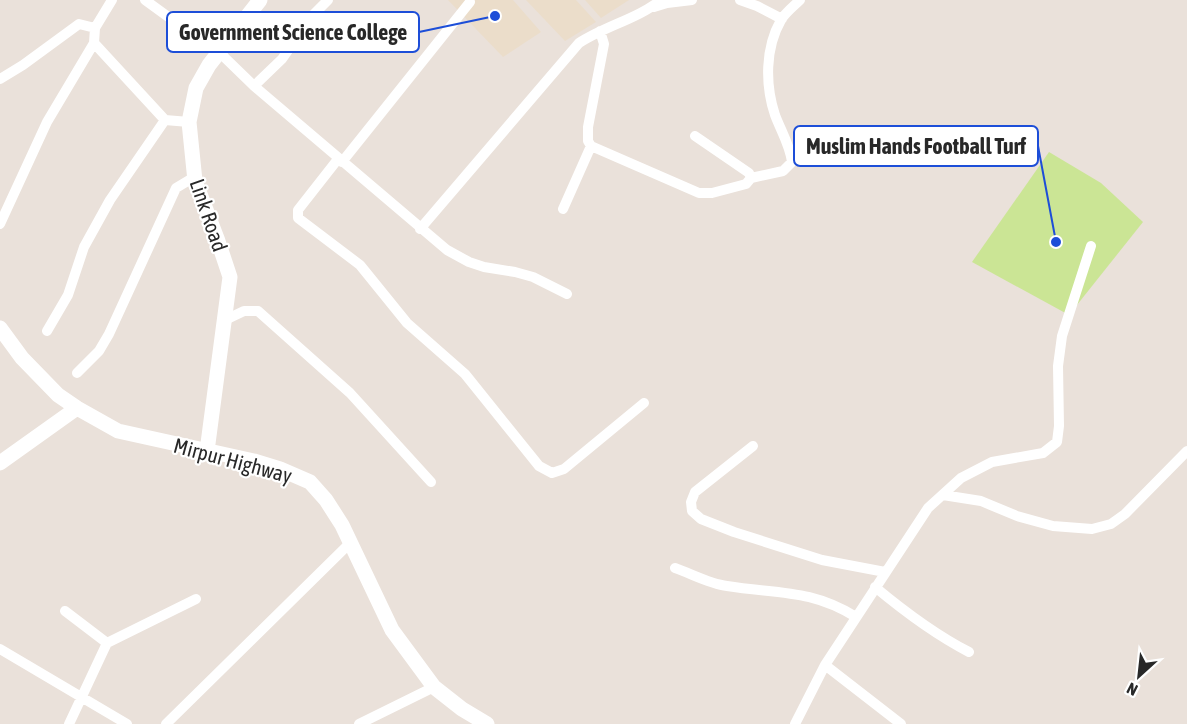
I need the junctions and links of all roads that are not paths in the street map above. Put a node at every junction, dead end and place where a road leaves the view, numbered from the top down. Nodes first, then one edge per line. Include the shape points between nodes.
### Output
1 (112, 0) edge
2 (145, 0) edge
3 (260, 0) edge
4 (328, 0) edge
5 (661, 0) edge
6 (692, 0) edge
7 (740, 0) edge
8 (800, 0) edge
9 (470, 2) dead end
10 (651, 8) junction
11 (782, 19) junction
12 (94, 28) junction
13 (600, 31) junction
14 (94, 43) junction
15 (219, 52) junction
16 (0, 79) edge
17 (254, 86) junction
18 (165, 120) junction
19 (189, 122) junction
20 (695, 136) dead end
21 (591, 146) junction
22 (340, 160) junction
23 (751, 178) junction
24 (195, 181) junction
25 (562, 209) dead end
26 (0, 224) edge
27 (420, 229) junction
28 (1090, 246) dead end
29 (567, 294) dead end
30 (224, 321) junction
31 (0, 328) edge
32 (46, 331) dead end
33 (77, 373) dead end
34 (644, 403) dead end
35 (77, 408) junction
36 (753, 446) dead end
37 (207, 451) junction
38 (1187, 451) edge
39 (0, 463) edge
40 (431, 482) dead end
41 (943, 495) junction
42 (350, 543) junction
43 (675, 568) dead end
44 (885, 572) junction
45 (875, 587) junction
46 (196, 599) dead end
47 (65, 611) dead end
48 (856, 617) junction
49 (107, 643) junction
50 (0, 649) edge
51 (969, 652) dead end
52 (825, 665) junction
53 (434, 687) junction
54 (82, 697) junction
55 (69, 724) edge
56 (127, 724) edge
57 (166, 724) edge
58 (359, 724) edge
59 (488, 724) edge
60 (795, 724) edge
61 (901, 724) edge

1 - 12 street
2 - 15 street via 178,24 213,42
3 - 15 main road, Link Road
4 - 17 street
5 - 10 street
6 - 10 street
7 - 11 street
8 - 11 street
9 - 22 street
10 - 13 street
11 - 23 street via 769,56 768,76 775,113 792,162 783,171
12 - 14 street
12 - 16 street via 79,24
13 - 21 street via 604,44 588,128
13 - 27 street via 565,57
14 - 18 street
14 - 26 street via 47,122
15 - 17 street
15 - 19 main road, Link Road via 196,88
17 - 22 street
18 - 19 street
18 - 32 street via 110,200 84,247 68,295
19 - 24 main road, Link Road
20 - 23 street
21 - 23 street via 699,193 746,184
21 - 25 street
22 - 27 street
22 - 34 street via 298,210 298,218 360,265 407,323 465,374 539,466 552,473 564,469
24 - 30 main road, Link Road via 230,277
24 - 33 street via 190,179 176,188 109,334 99,351
27 - 29 street via 469,262 533,277
28 - 41 street via 1062,336 1057,442 1043,453 992,462 961,478
30 - 37 main road, Link Road
30 - 40 street via 244,311 258,311 350,393
31 - 35 main road, Mirpur Highway via 22,358 58,395
35 - 37 main road, Mirpur Highway via 118,431
35 - 39 main road
36 - 44 street via 694,492 692,511 701,519 734,532 822,560
37 - 42 main road, Mirpur Highway via 280,469 310,482 326,500
38 - 41 street via 1125,514 1111,524 1092,529 1053,526 981,501
41 - 44 street via 928,508
42 - 53 main road, Mirpur Highway via 392,630
42 - 57 street
43 - 48 street via 725,586 817,598
44 - 45 street
45 - 48 street
45 - 51 street via 937,635
46 - 49 street
47 - 49 street
48 - 52 street
49 - 54 street
50 - 54 street
52 - 60 street
52 - 61 street
53 - 58 street
53 - 59 main road, Mirpur Highway
54 - 55 street
54 - 56 street

